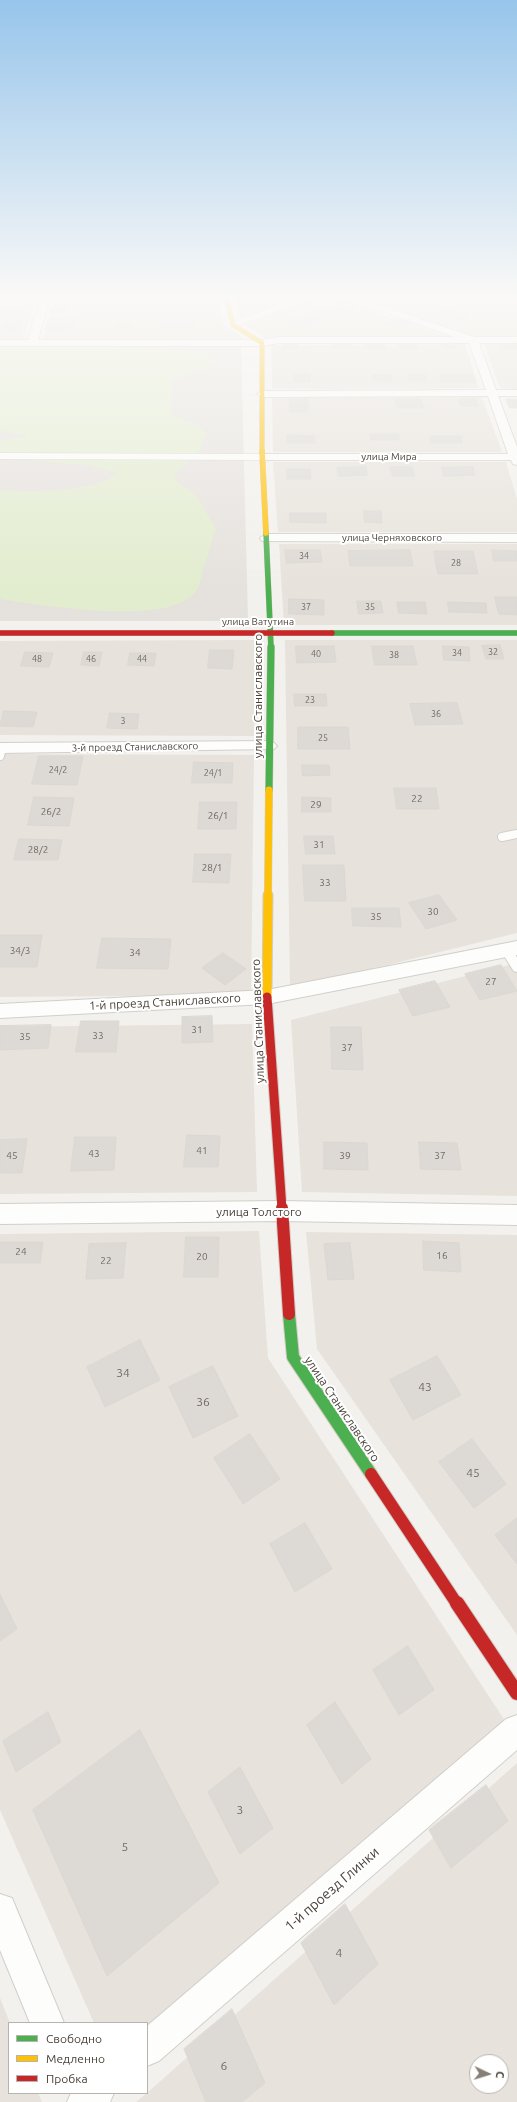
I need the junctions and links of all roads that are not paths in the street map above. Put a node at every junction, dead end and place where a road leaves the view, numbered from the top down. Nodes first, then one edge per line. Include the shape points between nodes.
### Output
1 (262, 394) edge
2 (492, 394) edge
3 (0, 456) edge
4 (262, 457) junction
5 (517, 459) edge
6 (266, 538) junction
7 (517, 538) edge
8 (517, 632) edge
9 (0, 633) edge
10 (271, 633) junction
11 (269, 746) junction
12 (1, 751) edge
13 (517, 834) edge
14 (502, 837) dead end
15 (512, 949) edge
16 (517, 967) edge
17 (267, 997) junction
18 (0, 1011) edge
19 (281, 1211) junction
20 (0, 1214) edge
21 (517, 1215) edge
22 (517, 1693) edge
23 (517, 1730) edge
24 (0, 1910) edge
25 (47, 2022) edge
26 (148, 2048) edge
27 (95, 2094) edge
28 (85, 2102) edge

1 - 4 street, улица Станиславского
2 - 5 street
3 - 4 lane
4 - 5 street, улица Мира
4 - 6 street, улица Станиславского
6 - 7 street, улица Черняховского
6 - 10 street, улица Станиславского
8 - 10 street, улица Ватутина
9 - 10 street, улица Ватутина
10 - 11 street, улица Станиславского
11 - 12 street, 3-й проезд Станиславского
11 - 17 street, улица Станиславского
13 - 14 lane
15 - 16 lane
15 - 17 street, 1-й проезд Станиславского
17 - 18 street, 1-й проезд Станиславского
17 - 19 street, улица Станиславского
19 - 20 street, улица Толстого
19 - 21 street, улица Толстого
19 - 22 street, улица Станиславского via 293,1356
23 - 26 street, 1-й проезд Глинки
24 - 25 street
27 - 28 street

